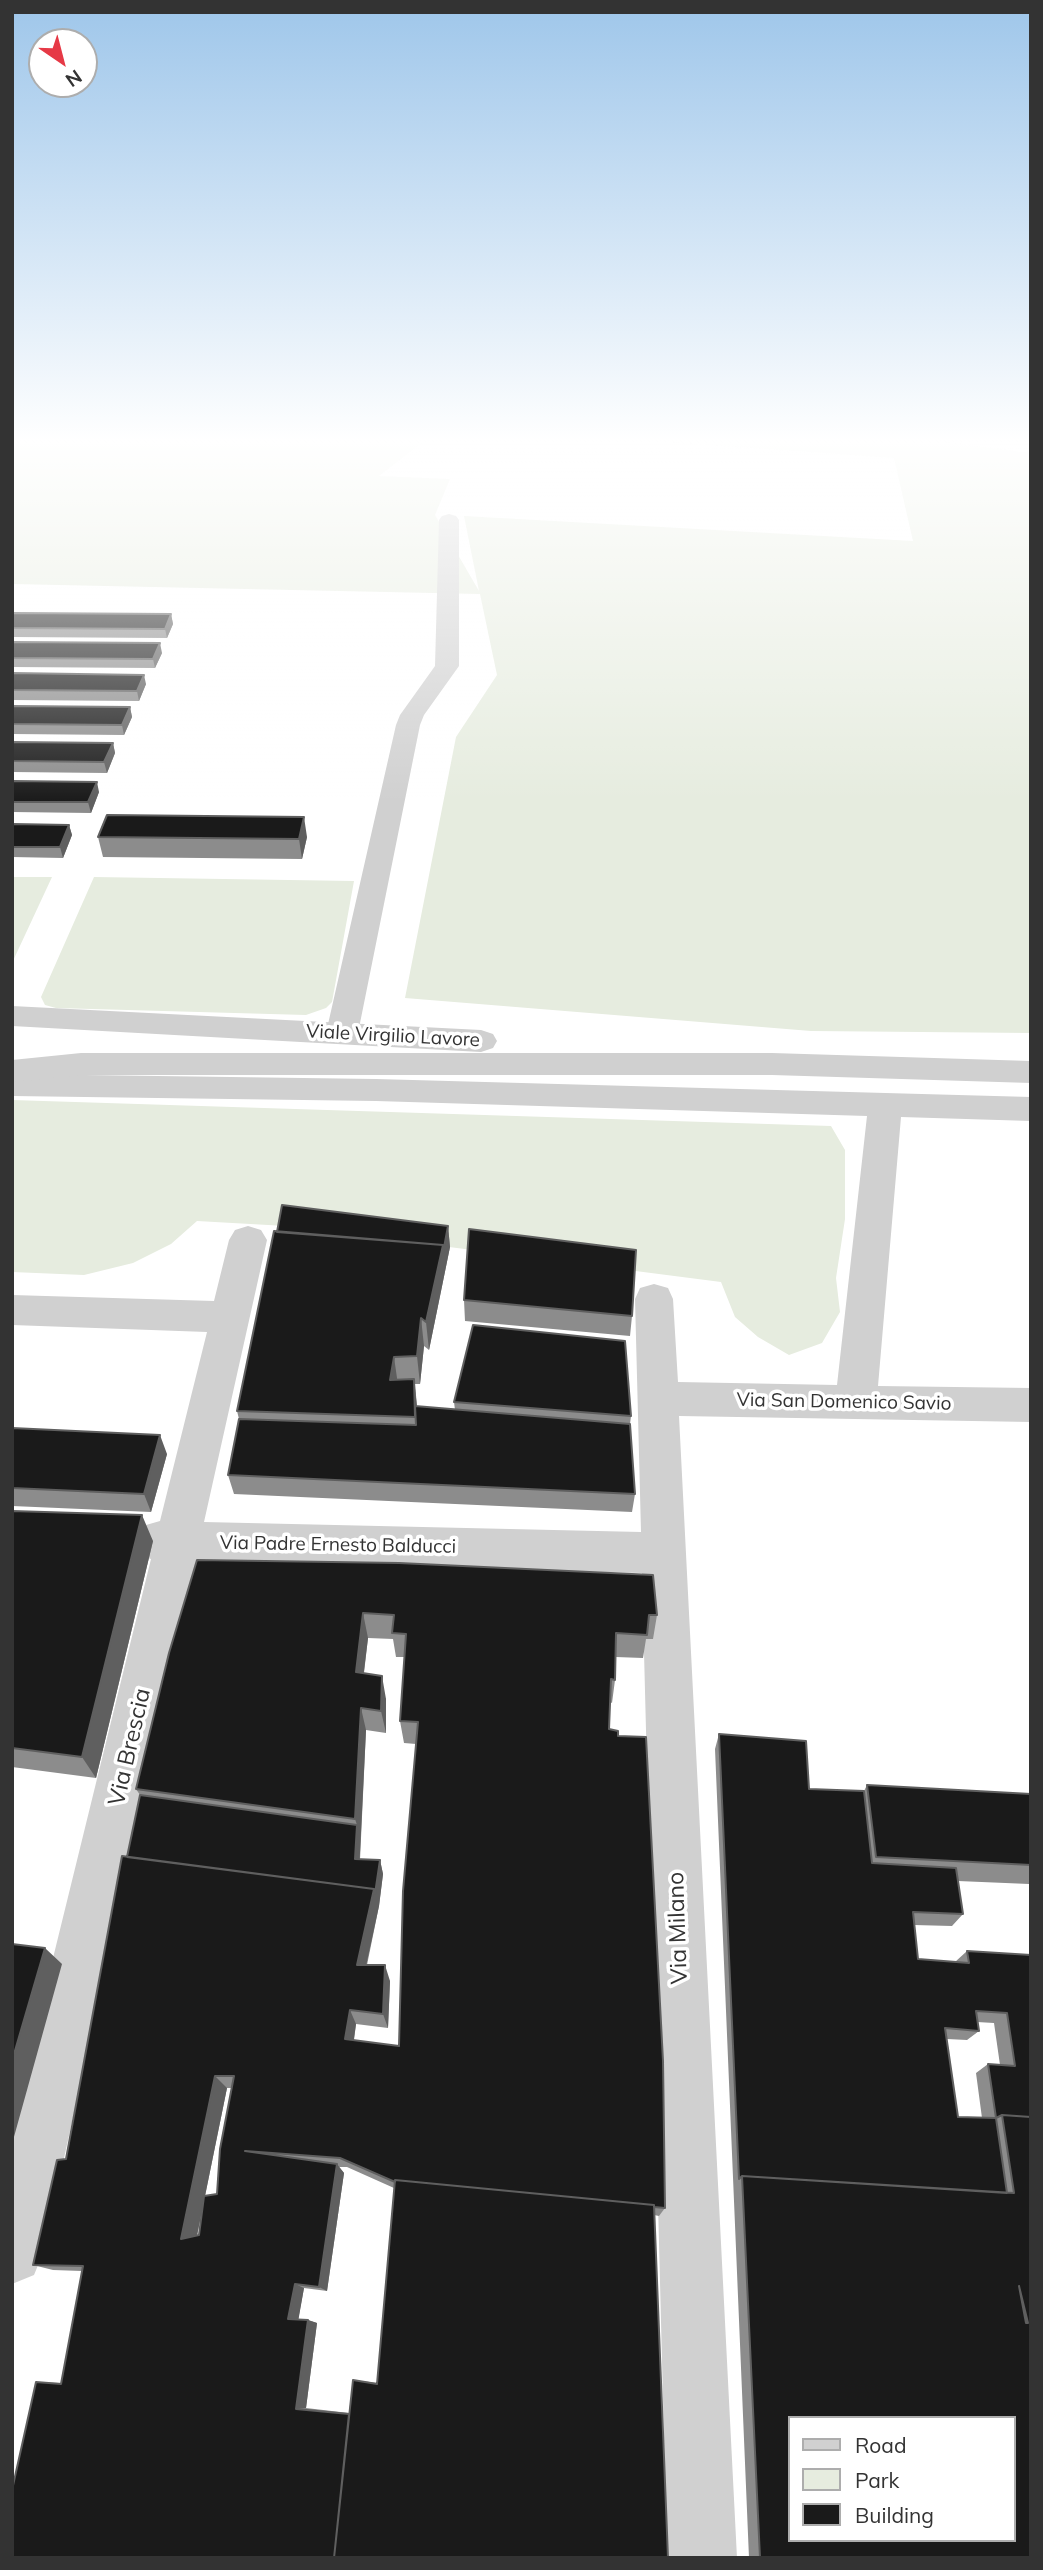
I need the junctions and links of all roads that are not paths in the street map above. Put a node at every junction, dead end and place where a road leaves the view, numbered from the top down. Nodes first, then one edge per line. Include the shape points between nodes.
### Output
1 (448, 562) edge
2 (12, 1016) edge
3 (342, 1033) junction
4 (772, 1064) junction
5 (12, 1071) edge
6 (1031, 1072) edge
7 (12, 1086) edge
8 (884, 1105) junction
9 (1031, 1109) edge
10 (248, 1240) dead end
11 (654, 1299) dead end
12 (12, 1310) edge
13 (230, 1317) junction
14 (658, 1399) junction
15 (856, 1402) junction
16 (1031, 1405) edge
17 (115, 1539) edge
18 (178, 1541) junction
19 (664, 1553) junction
20 (12, 2253) edge
21 (702, 2558) edge

1 - 3 street via 447,666 408,725
2 - 3 street, Viale Virgilio Lavore
3 - 4 street, Viale Virgilio Lavore via 531,1043
4 - 5 street, Viale Virgilio Lavore via 80,1064
4 - 6 street, Viale Virgilio Lavore
7 - 8 street via 376,1090
8 - 9 street
8 - 15 street
10 - 13 street, Via Brescia
11 - 14 street, Via Milano
12 - 13 street
13 - 18 street, Via Brescia
14 - 15 street, Via San Domenico Savio
14 - 19 street, Via Milano
15 - 16 street, Via San Domenico Savio
17 - 18 street, Via Padre Ernesto Balducci
18 - 19 street, Via Padre Ernesto Balducci
18 - 20 street, Via Brescia
19 - 21 street, Via Milano

